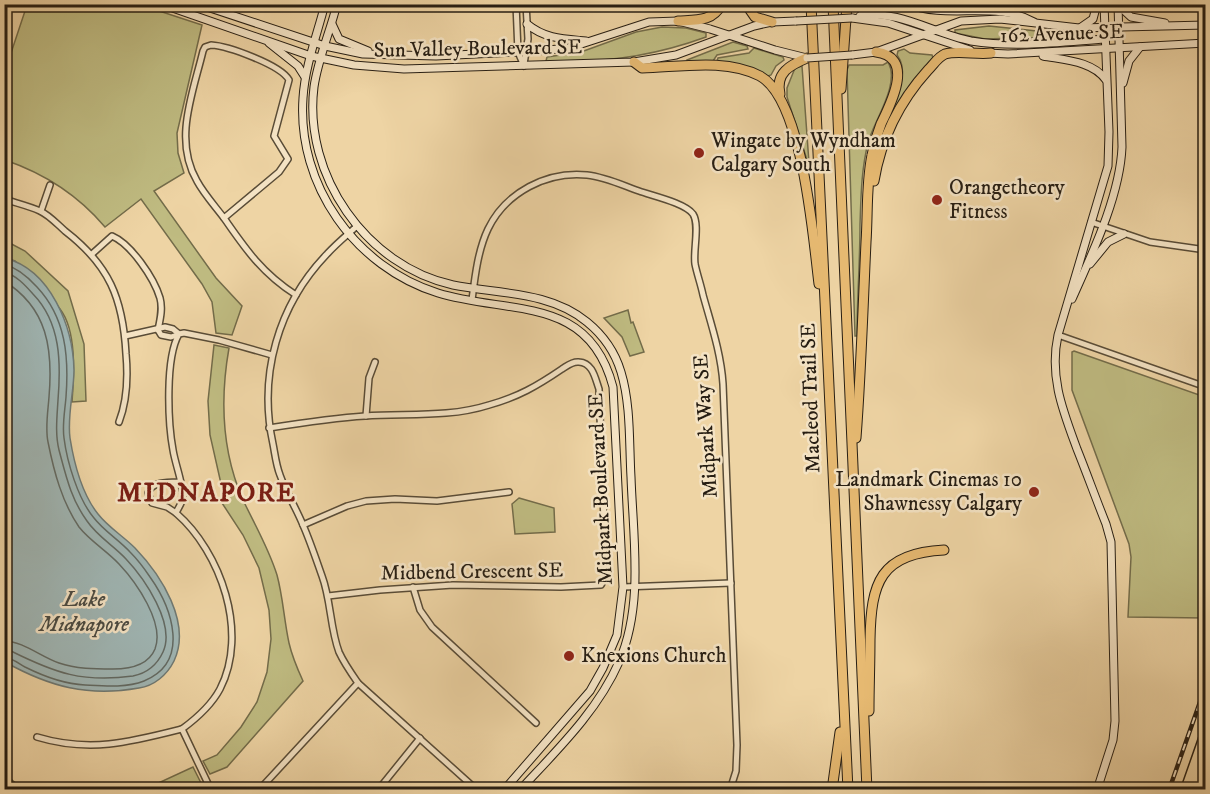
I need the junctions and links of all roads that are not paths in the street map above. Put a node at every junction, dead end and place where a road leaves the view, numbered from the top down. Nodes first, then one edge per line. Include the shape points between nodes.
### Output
1 (161, 4) edge
2 (198, 4) edge
3 (325, 4) edge
4 (337, 4) edge
5 (516, 4) edge
6 (526, 4) edge
7 (722, 4) edge
8 (746, 4) edge
9 (811, 4) edge
10 (833, 4) edge
11 (847, 4) edge
12 (877, 4) edge
13 (908, 4) edge
14 (1097, 4) edge
15 (1104, 4) edge
16 (1118, 5) edge
17 (852, 18) junction
18 (678, 21) junction
19 (772, 22) junction
20 (332, 24) junction
21 (527, 24) junction
22 (1036, 24) junction
23 (1206, 25) edge
24 (1188, 26) junction
25 (1105, 27) junction
26 (1118, 27) junction
27 (1079, 28) junction
28 (934, 30) junction
29 (923, 34) junction
30 (730, 36) junction
31 (262, 38) junction
32 (1105, 39) junction
33 (592, 41) junction
34 (314, 43) junction
35 (1206, 43) edge
36 (325, 46) junction
37 (1140, 47) junction
38 (1119, 48) junction
39 (1105, 49) junction
40 (518, 52) junction
41 (527, 52) junction
42 (876, 52) junction
43 (992, 53) junction
44 (1032, 53) junction
45 (376, 54) junction
46 (852, 55) joint
47 (311, 56) junction
48 (322, 58) junction
49 (807, 58) junction
50 (634, 62) junction
51 (524, 66) junction
52 (305, 76) junction
53 (1106, 80) junction
54 (1120, 88) junction
55 (782, 102) junction
56 (839, 154) junction
57 (50, 185) dead end
58 (4, 199) edge
59 (41, 211) junction
60 (868, 213) junction
61 (224, 218) junction
62 (1091, 222) junction
63 (1102, 225) junction
64 (357, 226) junction
65 (348, 234) junction
66 (1124, 234) junction
67 (1206, 250) edge
68 (92, 254) junction
69 (1085, 270) junction
70 (474, 288) junction
71 (296, 295) junction
72 (472, 300) junction
73 (1064, 318) junction
74 (158, 330) junction
75 (178, 334) junction
76 (1058, 335) junction
77 (125, 336) junction
78 (827, 346) junction
79 (272, 355) junction
80 (375, 362) dead end
81 (1206, 387) edge
82 (366, 416) junction
83 (120, 422) dead end
84 (270, 428) junction
85 (853, 478) junction
86 (179, 482) junction
87 (509, 492) dead end
88 (176, 513) junction
89 (303, 525) junction
90 (944, 550) dead end
91 (731, 583) junction
92 (623, 586) junction
93 (634, 586) junction
94 (413, 587) junction
95 (328, 596) junction
96 (358, 683) junction
97 (843, 709) junction
98 (536, 723) dead end
99 (182, 729) junction
100 (864, 733) junction
101 (37, 737) dead end
102 (420, 738) junction
103 (211, 789) edge
104 (259, 789) edge
105 (378, 789) edge
106 (477, 789) edge
107 (504, 789) edge
108 (520, 789) edge
109 (730, 789) edge
110 (832, 789) edge
111 (848, 789) edge
112 (867, 789) edge
113 (1099, 789) edge

1 - 31 street, Sun Valley Boulevard SE
2 - 34 street, Sun Valley Boulevard SE
3 - 34 street, Midpark Boulevard SE
4 - 20 street, Midpark Boulevard SE
5 - 40 street
6 - 21 street
7 - 18 highway via 712,17
8 - 19 highway via 755,17
9 - 78 highway, Macleod Trail SE
10 - 56 highway, Macleod Trail SE
11 - 56 highway
12 - 17 street
13 - 22 street via 932,10 997,10 1024,16
14 - 27 street via 1093,19
15 - 25 street
16 - 24 street via 1131,16
16 - 26 street
17 - 19 street, Sun Valley Boulevard SE, bridge
17 - 28 street via 883,15
17 - 29 street, 162 Avenue SE
18 - 30 street, Sun Valley Boulevard SE
18 - 33 street, Sun Valley Boulevard SE via 649,22
19 - 30 street, Sun Valley Boulevard SE
20 - 36 street, Midpark Boulevard SE
20 - 45 street via 339,39
21 - 33 street via 552,38
21 - 41 street
22 - 27 street, 162 Avenue SE
22 - 28 street, 162 Avenue SE via 988,18
23 - 24 street, 162 Avenue SE
24 - 26 street, 162 Avenue SE
25 - 26 street, 162 Avenue SE
25 - 27 street, 162 Avenue SE
25 - 32 street
26 - 32 street
26 - 38 street
28 - 29 street, 162 Avenue SE
28 - 32 street via 993,43
29 - 42 street, 162 Avenue SE
29 - 43 street, 162 Avenue SE via 958,47
30 - 49 street, Sun Valley Boulevard SE
30 - 50 street, Sun Valley Boulevard SE via 675,55
31 - 47 street, Sun Valley Boulevard SE
31 - 52 street
32 - 39 street
33 - 41 street, Sun Valley Boulevard SE via 569,48
34 - 36 street, Sun Valley Boulevard SE
34 - 47 street, Midpark Boulevard SE
35 - 37 street, 162 Avenue SE
36 - 45 street, Sun Valley Boulevard SE
36 - 48 street, Midpark Boulevard SE
37 - 38 street, 162 Avenue SE
37 - 54 street via 1129,61
38 - 39 street, 162 Avenue SE
38 - 54 street
39 - 44 street, 162 Avenue SE
39 - 53 street
40 - 41 street, Sun Valley Boulevard SE
40 - 45 street, Sun Valley Boulevard SE
40 - 51 street
41 - 51 street
42 - 46 street, 162 Avenue SE
42 - 60 highway via 890,58 898,77 872,155
43 - 44 street, 162 Avenue SE
43 - 60 highway via 948,53 915,86 886,136
44 - 53 street via 1091,67
46 - 49 street, Sun Valley Boulevard SE, bridge
47 - 48 street, Sun Valley Boulevard SE
47 - 52 street, Midpark Boulevard SE
48 - 51 street, Sun Valley Boulevard SE via 387,69
48 - 64 street, Midpark Boulevard SE via 313,110 319,150 331,185
49 - 55 highway via 790,66 781,76 778,90
50 - 51 street, Sun Valley Boulevard SE
50 - 55 highway via 642,68 737,68 770,83
52 - 65 street, Midpark Boulevard SE via 307,151 322,195
53 - 62 street via 1109,158
54 - 63 street via 1120,168
55 - 78 highway via 803,166
56 - 85 highway, Macleod Trail SE
57 - 59 street
58 - 59 street
59 - 68 street
60 - 85 highway
61 - 61 street via 198,182 185,145 203,51 211,45 267,63 284,72 289,80 274,136 288,159 279,172
61 - 71 street via 257,264
62 - 63 street
62 - 73 street
63 - 66 street
63 - 69 street
64 - 65 street
64 - 70 street, Midpark Boulevard SE via 387,254 413,271
65 - 71 street via 327,254
65 - 72 street, Midpark Boulevard SE via 372,258 409,282
66 - 67 street
66 - 69 street via 1108,242
68 - 74 street via 112,236 135,255 160,298
68 - 77 street via 119,302
69 - 73 street
70 - 72 street
70 - 91 street, Midpark Way SE via 482,246 493,220 517,194 545,180 573,175 603,178 691,211 696,222 695,266 722,368
70 - 93 street, Midpark Boulevard SE via 562,306 594,328 616,359 627,403
71 - 79 street
72 - 92 street, Midpark Boulevard SE via 550,314 577,330 601,355 615,397
73 - 76 street
74 - 75 street via 161,335
74 - 77 street
75 - 79 street via 219,340
75 - 86 street via 169,392
76 - 81 street
76 - 113 street via 1054,362 1057,391 1111,543 1115,721
77 - 83 street via 127,372
78 - 97 highway, Macleod Trail SE
79 - 84 street
80 - 82 street via 369,378
82 - 84 street, Midbend Crescent SE
82 - 94 street, Midbend Crescent SE via 477,408 525,392 579,362 590,366 599,389 606,576 601,585
84 - 89 street via 279,474
85 - 100 highway, Macleod Trail SE
86 - 88 street via 183,499
86 - 88 street via 155,484 148,494 152,503
87 - 89 street via 437,501 366,501
88 - 99 street via 202,543 218,572 227,603 231,640 229,666 220,690
89 - 95 street
90 - 100 highway via 905,557 878,582 870,616 869,717
91 - 93 street
91 - 109 street, Midpark Way SE via 737,746
92 - 93 street
92 - 107 street, Midpark Boulevard SE via 616,635 599,676 580,705
93 - 108 street, Midpark Boulevard SE via 627,638 609,681 589,711
94 - 95 street, Midbend Crescent SE
94 - 98 street via 420,610 432,627
95 - 96 street via 339,653
96 - 102 street
96 - 104 street
97 - 110 highway
97 - 111 highway, Macleod Trail SE
99 - 101 street via 107,745 72,746
99 - 103 street
100 - 112 highway, Macleod Trail SE
102 - 105 street
102 - 106 street

